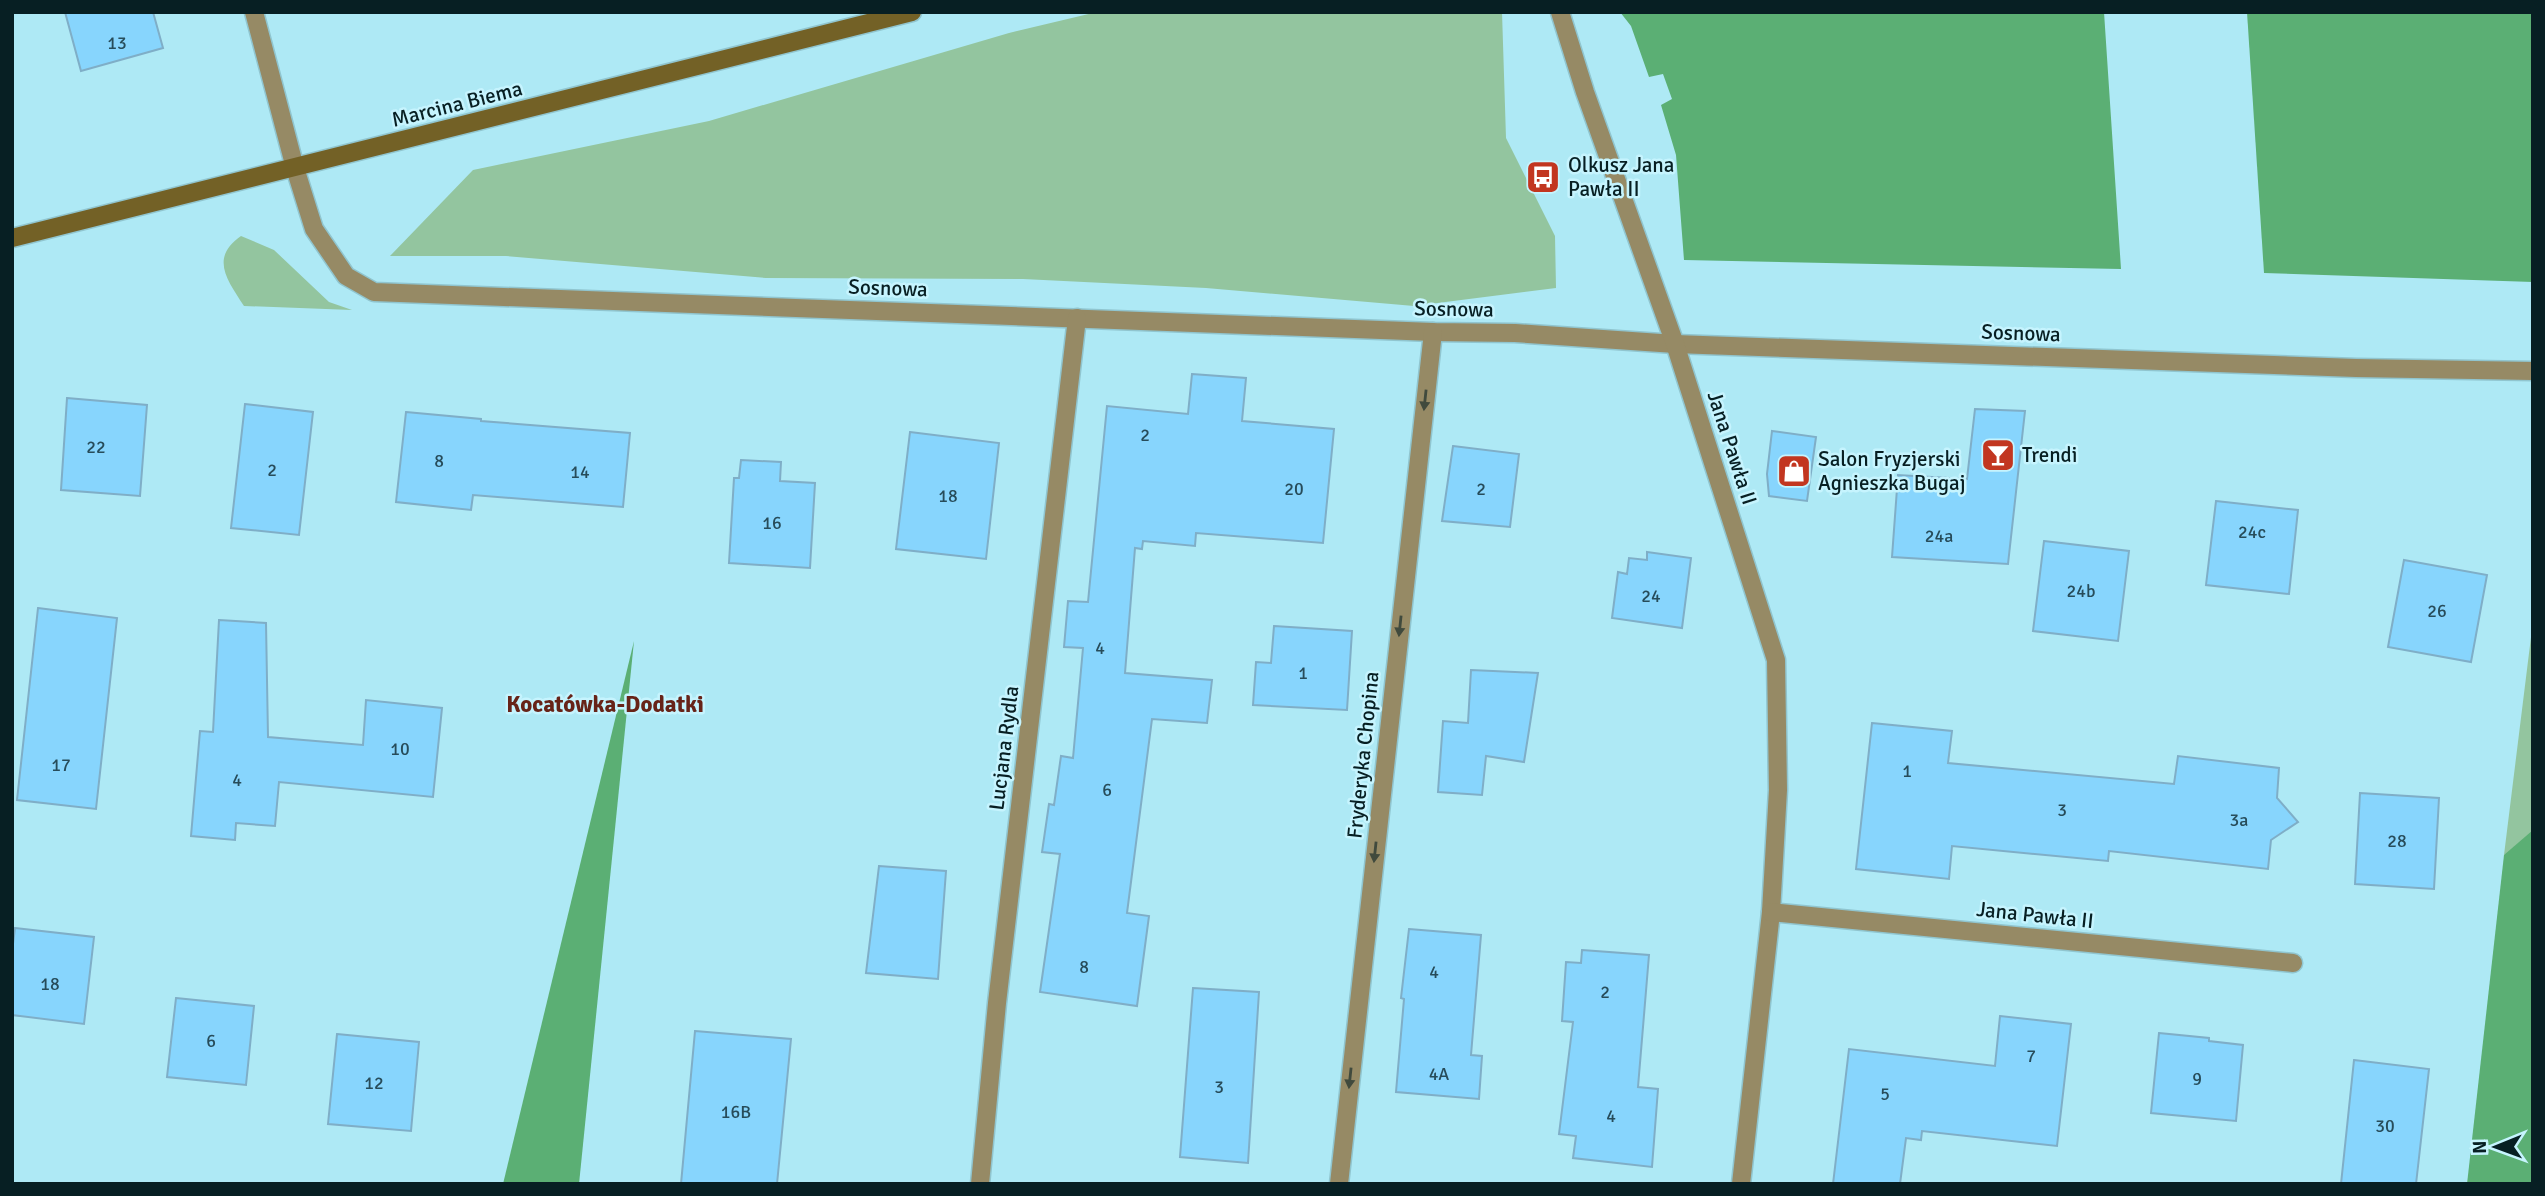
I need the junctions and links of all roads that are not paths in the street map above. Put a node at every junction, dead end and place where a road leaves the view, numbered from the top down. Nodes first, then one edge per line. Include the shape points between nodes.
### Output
1 (254, 12) edge
2 (912, 12) edge
3 (1560, 12) edge
4 (295, 168) junction
5 (12, 238) edge
6 (1077, 318) junction
7 (1433, 332) junction
8 (1675, 344) junction
9 (2533, 371) edge
10 (1771, 912) junction
11 (2294, 963) dead end
12 (980, 1184) edge
13 (1339, 1184) edge
14 (1741, 1184) edge

1 - 4 street
2 - 4 street, Marcina Biema
3 - 8 street, Jana Pawła II
4 - 5 street, Marcina Biema
4 - 6 street, Sosnowa via 314,229 346,276 374,292
6 - 7 street, Sosnowa
6 - 12 street, Lucjana Rydla
7 - 8 street, Sosnowa
7 -> 13 street, Fryderyka Chopina
8 - 9 street, Sosnowa
8 - 10 street, Jana Pawła II via 1776,660 1778,790
10 - 11 street, Jana Pawła II
10 - 14 street, Jana Pawła II

